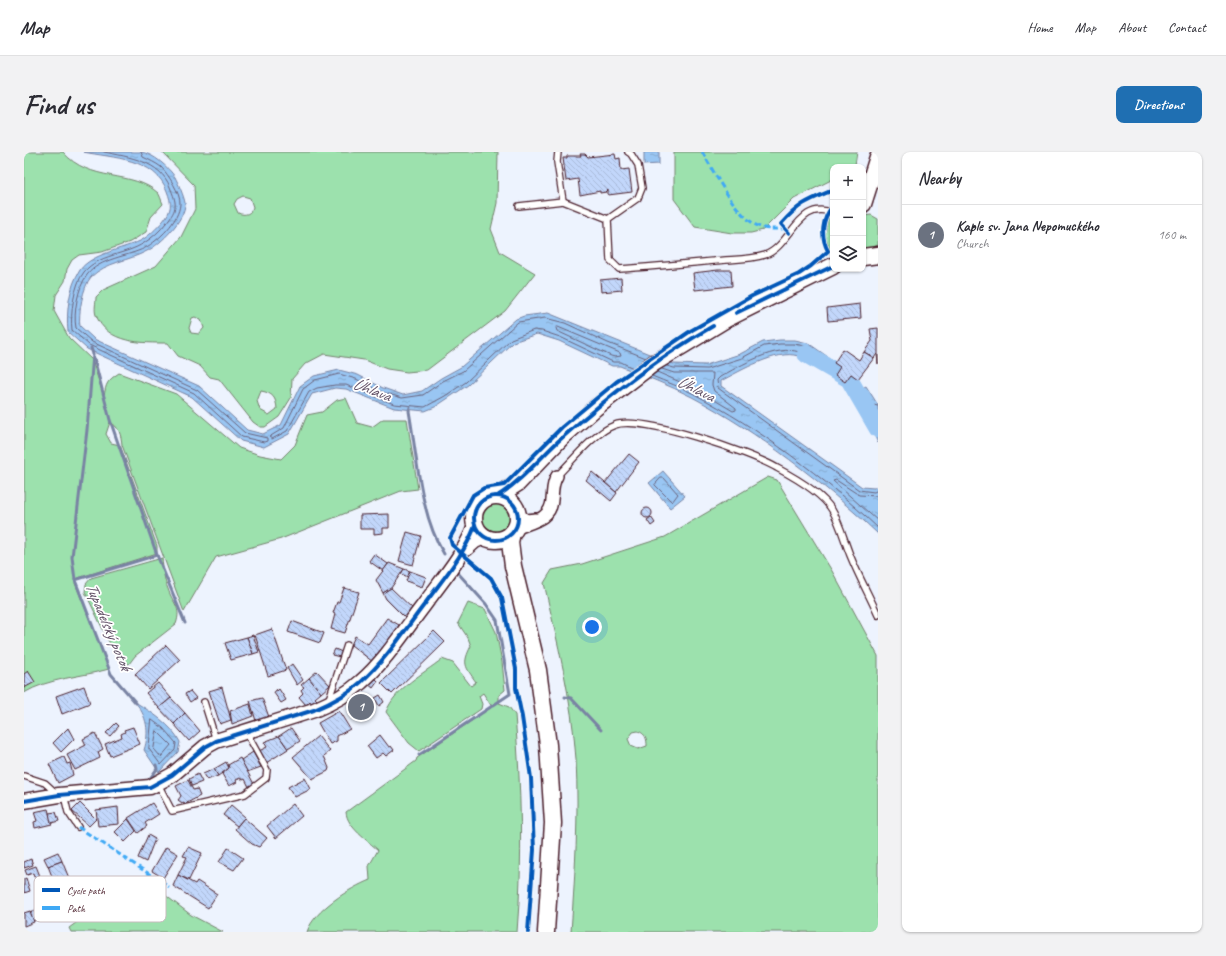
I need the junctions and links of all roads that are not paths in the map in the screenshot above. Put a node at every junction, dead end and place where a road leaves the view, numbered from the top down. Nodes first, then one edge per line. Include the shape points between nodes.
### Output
1 (558, 152) edge
2 (628, 152) edge
3 (878, 157) edge
4 (878, 188) edge
5 (878, 192) edge
6 (563, 200) junction
7 (865, 200) edge
8 (519, 206) dead end
9 (866, 207) edge
10 (878, 209) edge
11 (830, 212) edge
12 (608, 219) junction
13 (830, 257) edge
14 (830, 267) edge
15 (806, 278) junction
16 (556, 476) joint
17 (523, 477) junction
18 (500, 495) junction
19 (515, 520) junction
20 (484, 534) junction
21 (513, 566) junction
22 (878, 615) edge
23 (347, 645) dead end
24 (204, 702) dead end
25 (328, 704) junction
26 (245, 730) junction
27 (216, 740) junction
28 (24, 776) edge
29 (158, 784) junction
30 (61, 795) junction
31 (24, 802) edge
32 (78, 827) dead end
33 (546, 932) edge

1 - 6 lane via 556,162
2 - 12 lane via 638,165 642,188 638,198
3 - 7 main road
4 - 5 main road
6 - 8 lane
6 - 12 lane
9 - 10 main road
11 - 12 lane via 817,210 807,214 779,247 766,254 619,269 610,260
13 - 15 main road
14 - 15 main road
15 - 17 main road via 701,333 654,363 595,408
16 - 19 street via 550,509 546,516 541,519
16 - 22 lane via 605,430 626,422 672,430 776,467 813,490 832,509 850,556
17 - 18 main road
17 - 19 main road
18 - 19 main road via 509,499
18 - 20 main road via 484,498 477,506 474,516
19 - 20 main road via 504,539
19 - 21 main road via 510,542
20 - 21 main road via 503,550
20 - 25 street via 462,553 387,654 362,682
21 - 33 main road via 538,670 548,745 553,823
23 - 25 lane
24 - 27 lane
25 - 26 street
26 - 27 street
26 - 29 lane via 267,770 266,778 257,787 245,794 172,811
27 - 29 street
28 - 30 lane via 45,783
29 - 30 street via 142,789
30 - 31 street
30 - 32 lane

